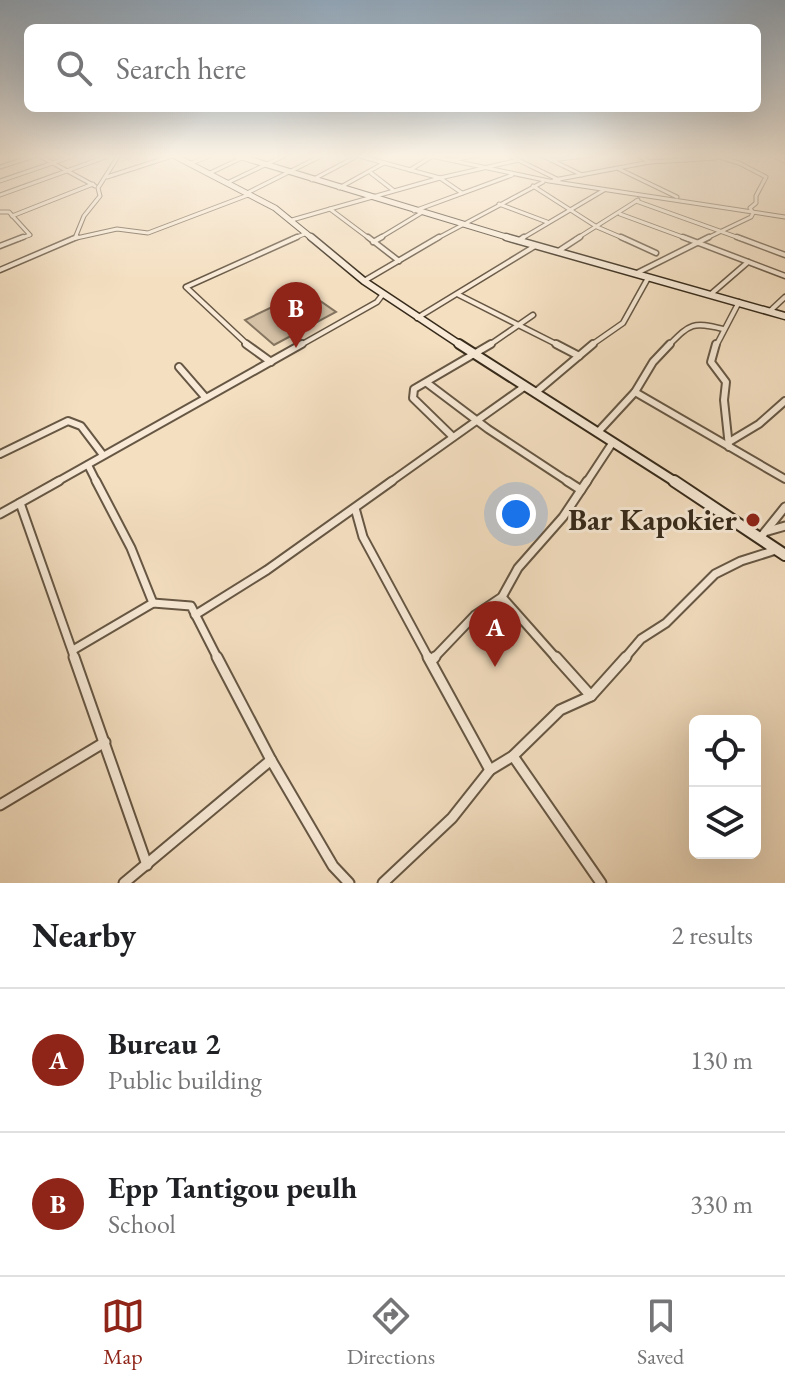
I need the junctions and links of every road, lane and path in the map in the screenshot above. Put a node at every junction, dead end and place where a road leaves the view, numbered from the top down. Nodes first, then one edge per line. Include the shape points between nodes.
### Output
1 (67, 196) edge
2 (100, 196) edge
3 (242, 196) edge
4 (252, 196) edge
5 (455, 196) edge
6 (514, 196) edge
7 (549, 196) edge
8 (593, 196) edge
9 (642, 196) edge
10 (652, 196) edge
11 (675, 196) edge
12 (756, 196) edge
13 (368, 197) joint
14 (636, 201) junction
15 (685, 201) junction
16 (499, 204) junction
17 (330, 209) junction
18 (570, 210) junction
19 (0, 212) edge
20 (418, 212) junction
21 (753, 213) junction
22 (620, 214) junction
23 (12, 216) junction
24 (785, 217) edge
25 (292, 220) junction
26 (547, 222) junction
27 (462, 225) junction
28 (597, 227) junction
29 (722, 232) junction
30 (307, 233) junction
31 (75, 238) junction
32 (518, 241) junction
33 (373, 242) junction
34 (698, 243) junction
35 (0, 246) edge
36 (535, 246) junction
37 (557, 252) junction
38 (656, 253) dead end
39 (785, 255) edge
40 (399, 261) junction
41 (748, 262) junction
42 (0, 270) edge
43 (635, 274) junction
44 (785, 276) edge
45 (648, 278) junction
46 (364, 281) junction
47 (383, 294) junction
48 (711, 294) junction
49 (459, 295) junction
50 (785, 297) edge
51 (739, 302) junction
52 (770, 311) junction
53 (533, 315) dead end
54 (785, 316) edge
55 (417, 318) junction
56 (516, 325) junction
57 (723, 329) junction
58 (475, 355) junction
59 (579, 356) junction
60 (271, 362) junction
61 (179, 367) dead end
62 (427, 383) junction
63 (524, 387) junction
64 (635, 392) junction
65 (535, 393) junction
66 (205, 397) junction
67 (785, 401) edge
68 (477, 420) junction
69 (598, 432) junction
70 (452, 436) junction
71 (613, 442) junction
72 (729, 445) junction
73 (0, 454) edge
74 (103, 455) junction
75 (88, 465) junction
76 (785, 479) edge
77 (581, 490) junction
78 (20, 503) junction
79 (785, 507) edge
80 (355, 508) junction
81 (0, 514) edge
82 (785, 526) edge
83 (768, 531) junction
84 (760, 538) junction
85 (776, 550) junction
86 (785, 555) edge
87 (502, 597) junction
88 (153, 603) junction
89 (195, 615) junction
90 (73, 650) junction
91 (431, 661) junction
92 (591, 696) junction
93 (105, 742) junction
94 (513, 756) junction
95 (271, 760) junction
96 (490, 770) junction
97 (0, 805) edge
98 (147, 865) junction
99 (124, 883) edge
100 (349, 883) edge
101 (383, 883) edge
102 (601, 883) edge

1 - 23 street
2 - 31 street
3 - 31 street via 148,233 117,229
4 - 25 main road
5 - 20 street
6 - 16 street
7 - 18 street
8 - 18 street
9 - 14 street
10 - 15 street
11 - 15 street
12 - 21 street
13 - 17 street
13 - 20 main road
14 - 22 street
14 - 29 street
15 - 21 street
16 - 26 street
16 - 27 street
17 - 25 street
17 - 33 street
18 - 26 street
18 - 28 street
19 - 23 street
20 - 27 main road
20 - 33 street
21 - 24 street
21 - 29 street
22 - 28 street
22 - 34 street
23 - 35 street via 30,235
25 - 30 main road
26 - 32 street
27 - 32 main road
27 - 40 street
28 - 37 street
28 - 38 street
29 - 34 street
29 - 39 street
30 - 46 main road
30 - 60 street via 186,287
31 - 42 street
32 - 36 main road
33 - 40 street
34 - 41 street
34 - 43 street
36 - 37 main road
36 - 49 street
37 - 43 main road
40 - 46 street
41 - 44 street
41 - 48 street
43 - 45 main road
45 - 48 main road
45 - 59 street via 623,323
46 - 47 main road
47 - 55 main road
47 - 60 street
48 - 51 main road
49 - 55 street
49 - 56 street
50 - 52 street
51 - 52 main road
51 - 57 street
52 - 54 main road
53 - 56 street
55 - 58 main road
56 - 58 street
56 - 59 street
57 - 64 street via 691,323 653,362
57 - 72 street via 711,362 726,382
58 - 62 street
58 - 63 main road
59 - 65 street
60 - 66 street
61 - 66 street
62 - 68 street
62 - 70 street via 414,389 413,398
63 - 65 main road
63 - 68 street
64 - 69 street
64 - 72 street
65 - 69 main road
66 - 74 street
67 - 72 street
68 - 70 street
68 - 77 street
69 - 71 main road
70 - 80 street
71 - 77 street
71 - 84 main road
72 - 76 street
73 - 74 street via 68,421 81,426
74 - 75 street
75 - 78 street
75 - 88 street
77 - 87 street via 518,568
78 - 81 street
78 - 90 street
79 - 83 street
80 - 89 street
80 - 91 street via 363,537
82 - 83 street
83 - 84 street
84 - 85 main road
85 - 86 main road
85 - 92 street via 715,574 666,623 641,639
87 - 91 street via 475,615
87 - 92 street
88 - 89 street via 185,603
88 - 90 street
89 - 95 street
90 - 93 street
91 - 96 street
92 - 94 street via 560,710
93 - 97 street
93 - 98 street
94 - 96 street
94 - 102 street
95 - 98 street
95 - 100 street via 333,866
96 - 101 street via 452,818
98 - 99 street

